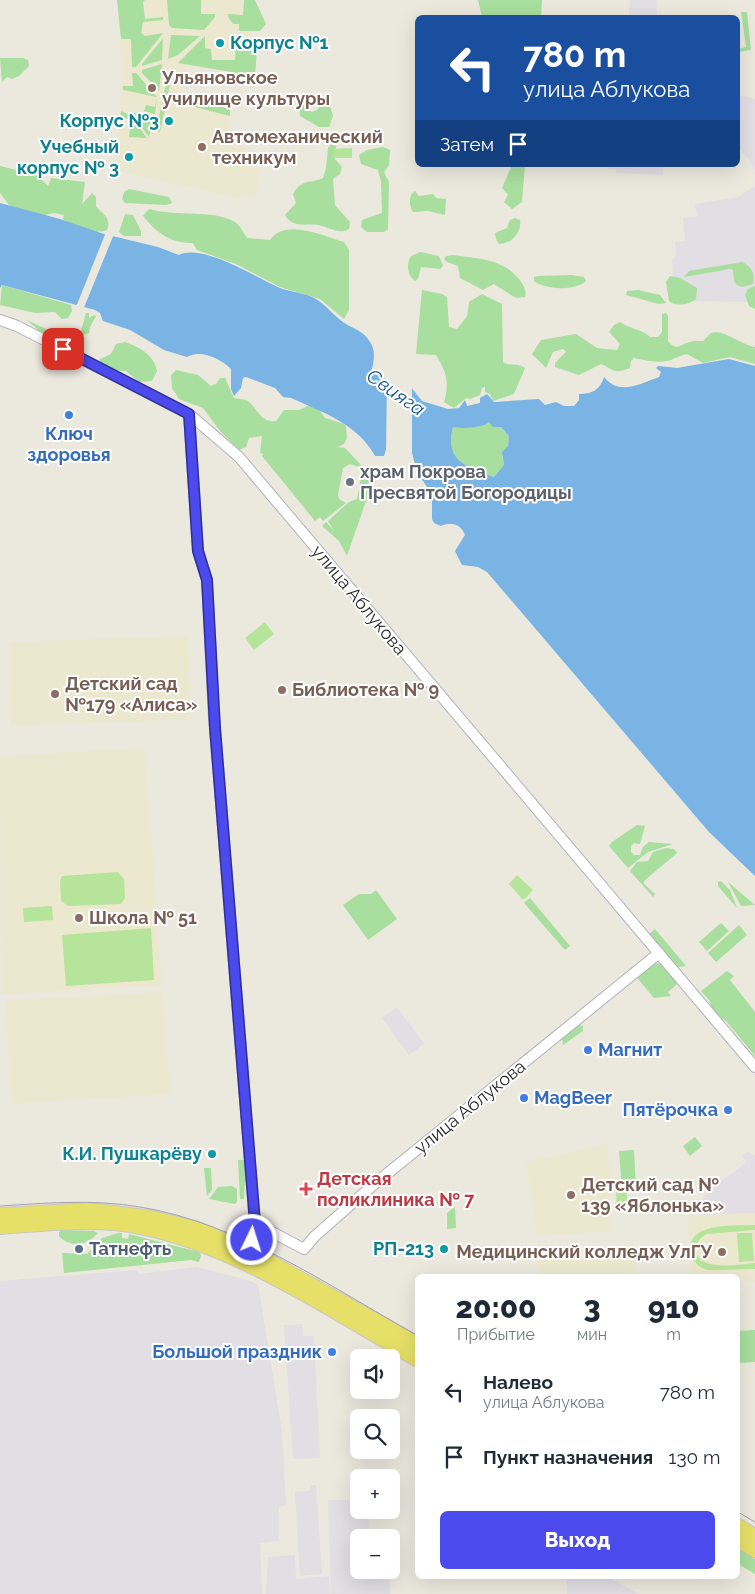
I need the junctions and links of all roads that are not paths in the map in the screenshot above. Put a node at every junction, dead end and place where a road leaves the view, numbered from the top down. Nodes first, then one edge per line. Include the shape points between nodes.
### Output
1 (0, 320) edge
2 (189, 414) junction
3 (660, 953) junction
4 (755, 1067) edge
5 (0, 1215) edge
6 (48, 1217) junction
7 (255, 1223) junction
8 (0, 1227) edge
9 (248, 1258) junction
10 (415, 1342) edge
11 (415, 1358) edge
12 (740, 1527) edge
13 (755, 1536) edge
14 (740, 1541) edge
15 (755, 1550) edge

1 - 2 street, улица Аблукова
2 - 3 street, улица Аблукова via 247,466
2 - 7 street via 198,551 207,580 215,728
3 - 4 street, улица Аблукова
3 - 7 street, улица Аблукова via 365,1192 304,1249
5 - 6 main road
6 - 8 main road
6 - 9 main road via 90,1210 152,1218 211,1233
7 - 9 street
9 - 10 main road
9 - 11 main road
12 - 13 main road
14 - 15 main road

